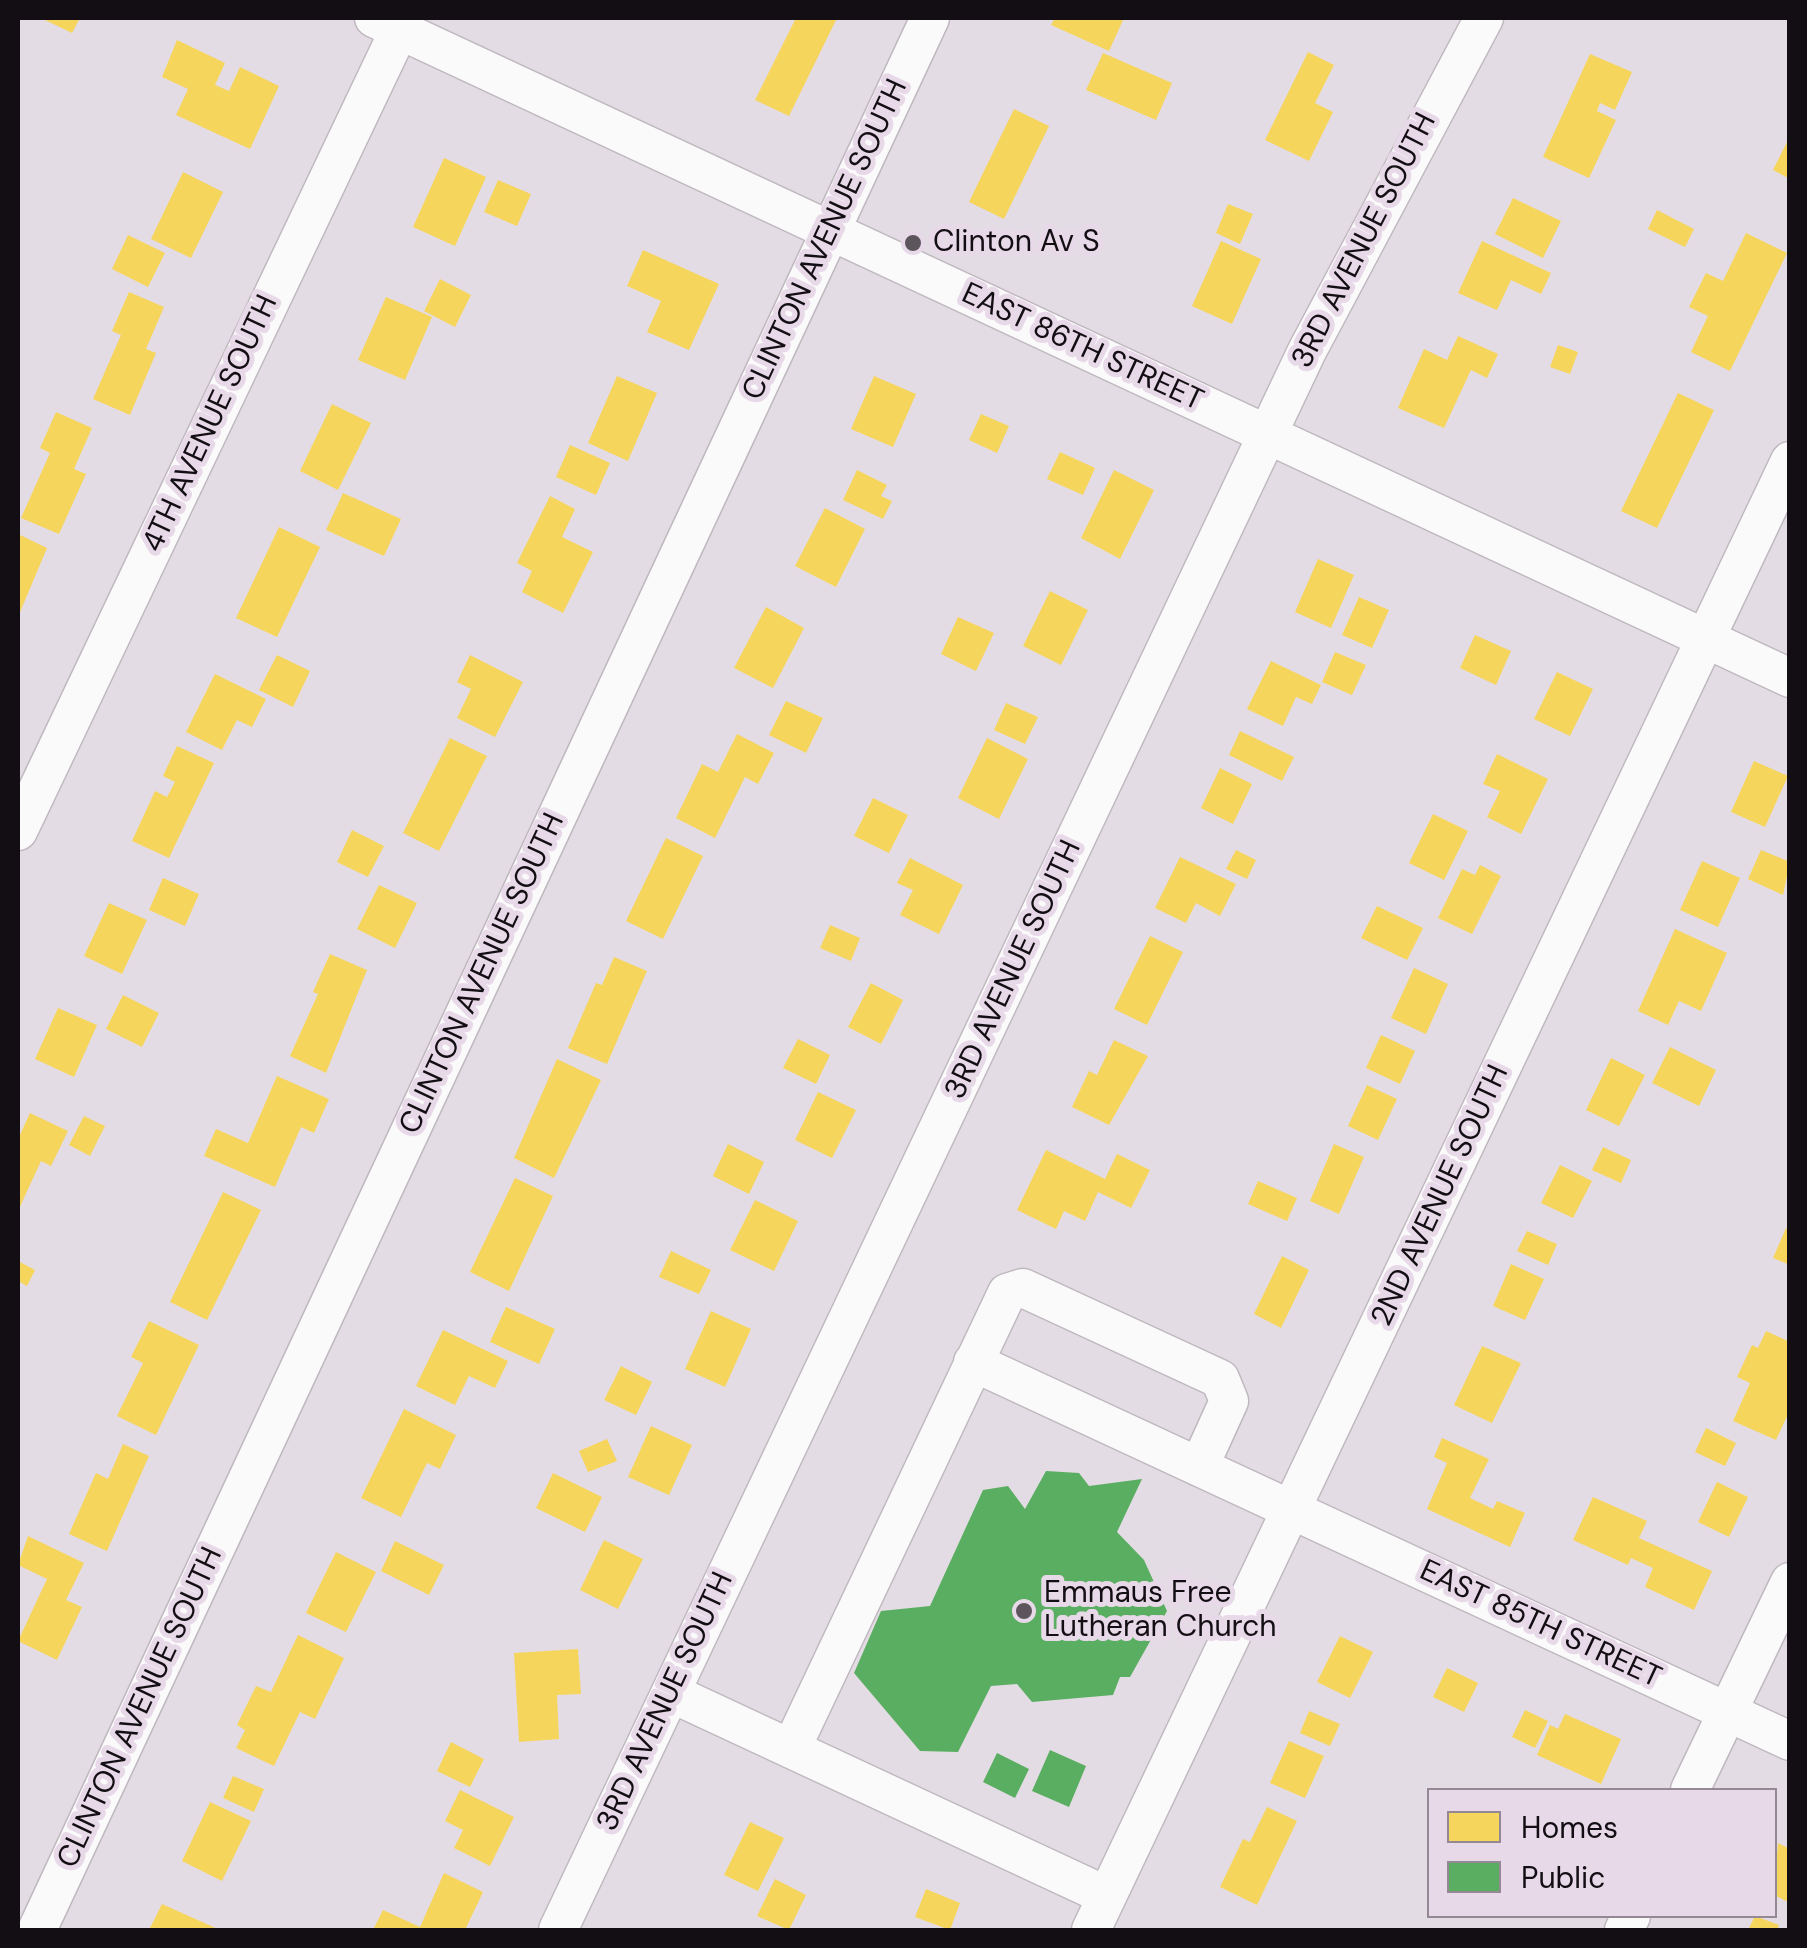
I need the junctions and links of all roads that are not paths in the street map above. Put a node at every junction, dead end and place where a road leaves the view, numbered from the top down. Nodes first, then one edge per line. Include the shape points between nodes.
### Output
1 (930, 18) edge
2 (1484, 18) edge
3 (393, 21) edge
4 (830, 230) junction
5 (1268, 434) junction
6 (1790, 461) edge
7 (1706, 639) junction
8 (1790, 678) edge
9 (18, 831) edge
10 (973, 1362) junction
11 (1200, 1467) junction
12 (1291, 1510) junction
13 (1790, 1582) edge
14 (671, 1692) junction
15 (1728, 1712) junction
16 (1790, 1741) edge
17 (791, 1749) junction
18 (1691, 1788) edge
19 (1107, 1896) junction
20 (37, 1930) edge
21 (558, 1930) edge
22 (1090, 1930) edge

1 - 4 street, CLINTON AVENUE SOUTH
2 - 5 street, 3RD AVENUE SOUTH via 1388,191
3 - 4 street, EAST 86TH STREET
3 - 9 street, 4TH AVENUE SOUTH
4 - 5 street, EAST 86TH STREET
4 - 20 street, CLINTON AVENUE SOUTH
5 - 7 street, EAST 86TH STREET
5 - 14 street, 3RD AVENUE SOUTH
6 - 7 street, 2ND AVENUE SOUTH
7 - 8 street, EAST 86TH STREET
7 - 12 street, 2ND AVENUE SOUTH
10 - 11 street, EAST 85TH STREET
10 - 11 street via 1007,1293 1023,1288 1202,1370 1220,1379 1228,1401
10 - 17 street
11 - 12 street, EAST 85TH STREET
12 - 15 street, EAST 85TH STREET
12 - 19 street, 2ND AVENUE SOUTH
13 - 15 street
14 - 17 street
14 - 21 street, 3RD AVENUE SOUTH
15 - 16 street, EAST 85TH STREET
15 - 18 street
17 - 19 street
19 - 22 street, 2ND AVENUE SOUTH

